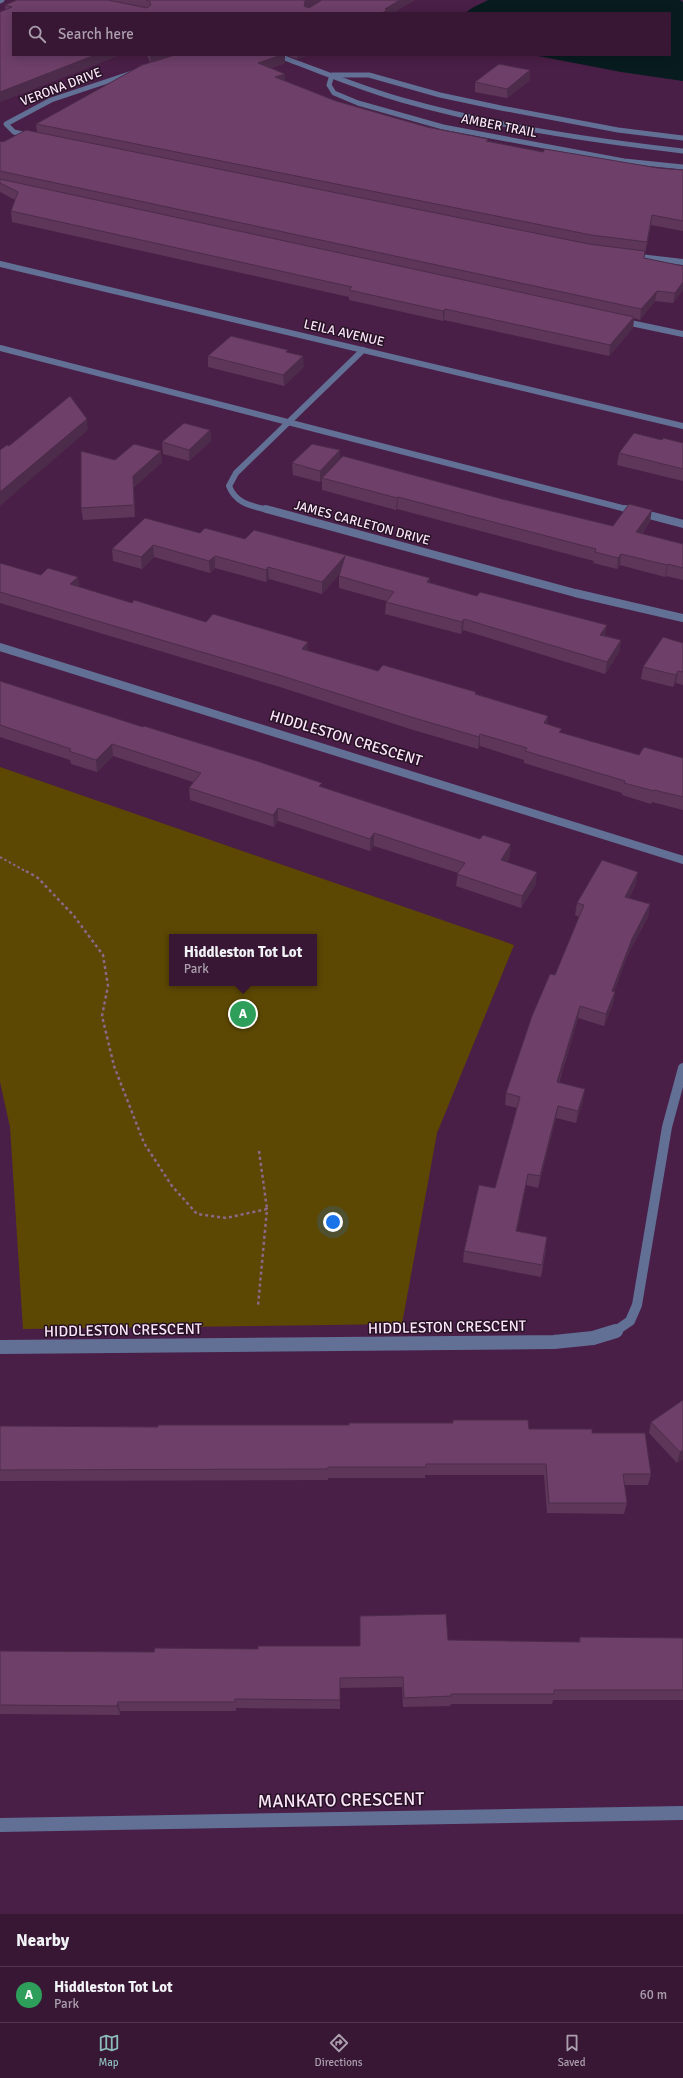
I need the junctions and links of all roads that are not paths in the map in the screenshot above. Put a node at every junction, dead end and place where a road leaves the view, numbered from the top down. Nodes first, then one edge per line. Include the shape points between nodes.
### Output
1 (279, 56) edge
2 (142, 70) edge
3 (332, 75) junction
4 (35, 137) edge
5 (683, 138) edge
6 (683, 151) edge
7 (683, 168) edge
8 (626, 255) edge
9 (683, 262) edge
10 (0, 264) edge
11 (613, 319) edge
12 (683, 334) edge
13 (0, 348) edge
14 (363, 350) junction
15 (289, 422) junction
16 (683, 426) edge
17 (683, 524) edge
18 (683, 618) edge
19 (0, 647) edge
20 (683, 860) edge
21 (683, 1068) edge
22 (0, 1347) edge
23 (683, 1813) edge
24 (0, 1825) edge

1 - 3 street, AMBER TRAIL
2 - 4 street, VERONA DRIVE via 48,102 18,115 6,124 14,132
3 - 5 street via 369,75 440,95 500,108 618,130
3 - 6 street, AMBER TRAIL via 400,99 447,112 578,137
3 - 7 street, AMBER TRAIL via 329,84 334,93 400,116 624,161
8 - 9 street
10 - 14 street, LEILA AVENUE
11 - 12 street
13 - 15 street
14 - 15 street, JAMES CARLETON DRIVE
14 - 16 street, LEILA AVENUE
15 - 17 street
15 - 18 street, JAMES CARLETON DRIVE via 236,473 229,486 233,496 246,504 575,593
19 - 20 street, HIDDLESTON CRESCENT
21 - 22 street, HIDDLESTON CRESCENT via 667,1127 637,1305 630,1321 618,1330 588,1339 554,1342
23 - 24 street, MANKATO CRESCENT

